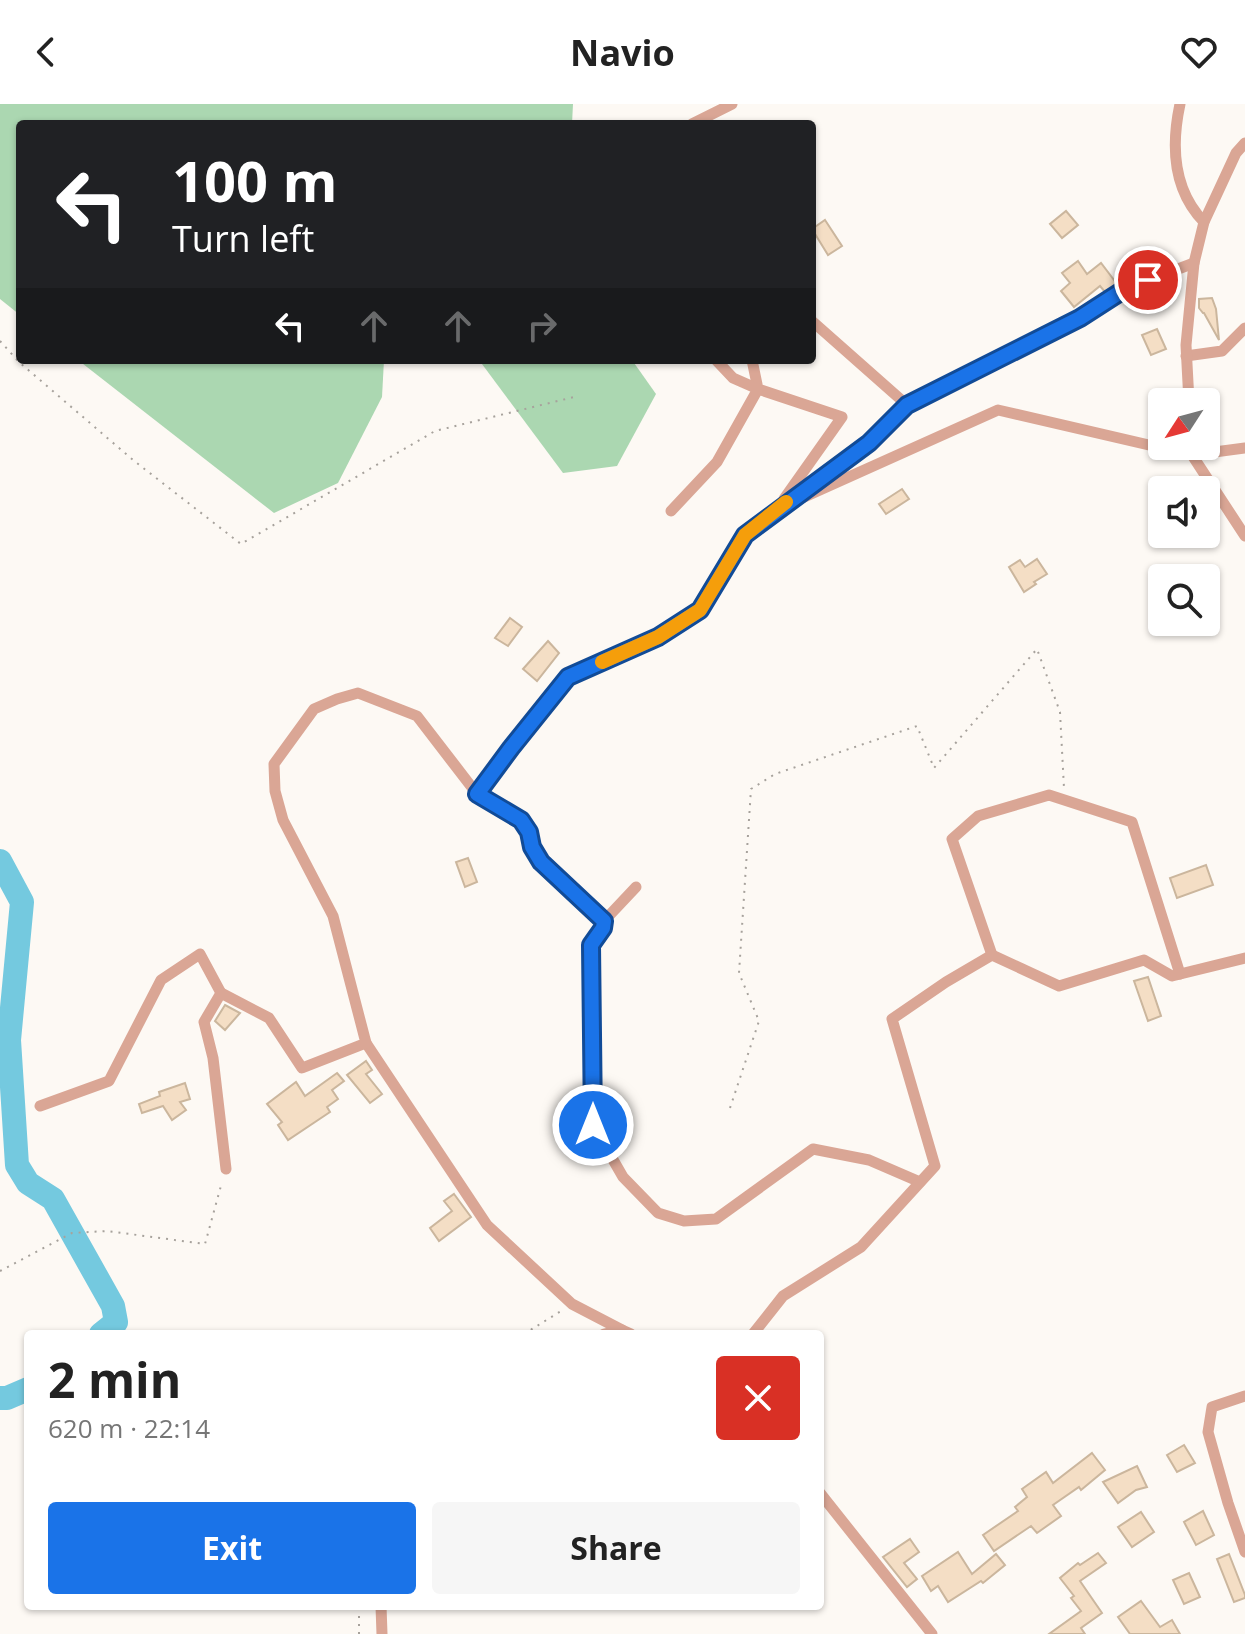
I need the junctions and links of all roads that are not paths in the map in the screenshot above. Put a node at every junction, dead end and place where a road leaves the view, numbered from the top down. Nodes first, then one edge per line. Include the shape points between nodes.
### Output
1 (732, 104) edge
2 (1180, 104) edge
3 (700, 120) edge
4 (1245, 143) edge
5 (1204, 222) junction
6 (1194, 263) junction
7 (816, 325) edge
8 (1245, 328) edge
9 (1186, 356) junction
10 (720, 364) edge
11 (753, 364) edge
12 (1188, 388) edge
13 (758, 389) junction
14 (907, 405) junction
15 (1148, 441) edge
16 (1245, 448) edge
17 (1220, 449) edge
18 (1197, 460) edge
19 (778, 508) junction
20 (671, 511) dead end
21 (1245, 536) edge
22 (477, 794) junction
23 (636, 887) dead end
24 (604, 921) junction
25 (992, 955) junction
26 (1245, 958) edge
27 (1180, 974) junction
28 (221, 993) junction
29 (366, 1043) junction
30 (40, 1106) dead end
31 (226, 1169) road end
32 (920, 1182) junction
33 (623, 1330) edge
34 (756, 1330) edge
35 (1245, 1396) edge
36 (824, 1498) edge
37 (1245, 1552) edge
38 (381, 1610) edge
39 (382, 1634) edge
40 (932, 1634) edge

1 - 3 street
2 - 5 street via 1175,165 1192,209
4 - 5 street
5 - 6 street
6 - 9 street
6 - 14 street via 1125,289 1080,318
7 - 14 street
8 - 9 street via 1222,351
9 - 12 street
10 - 13 street via 733,378
11 - 13 street
13 - 19 street via 842,417
13 - 20 street via 717,462
14 - 19 street via 869,443
15 - 19 street via 998,410
16 - 17 street
18 - 21 street
19 - 22 street via 745,535 700,610 658,637 568,677
22 - 24 street via 521,820 541,862
22 - 29 street via 417,716 358,693 314,709 274,764 283,820 333,916
23 - 24 street
24 - 32 street via 591,945 593,1125 623,1177 658,1213 684,1221 716,1219 813,1149 869,1160
25 - 27 street via 1059,986 1144,960 1172,976
25 - 27 street via 952,839 978,816 1049,795 1132,822
25 - 32 street via 892,1019 935,1166
26 - 27 street
28 - 29 street via 269,1018 302,1068
28 - 30 street via 200,954 161,980 109,1081
28 - 31 street via 204,1022
29 - 33 street via 487,1225 572,1304
32 - 34 street via 861,1247 783,1296
35 - 37 street via 1212,1407 1208,1432
36 - 40 street
38 - 39 street

